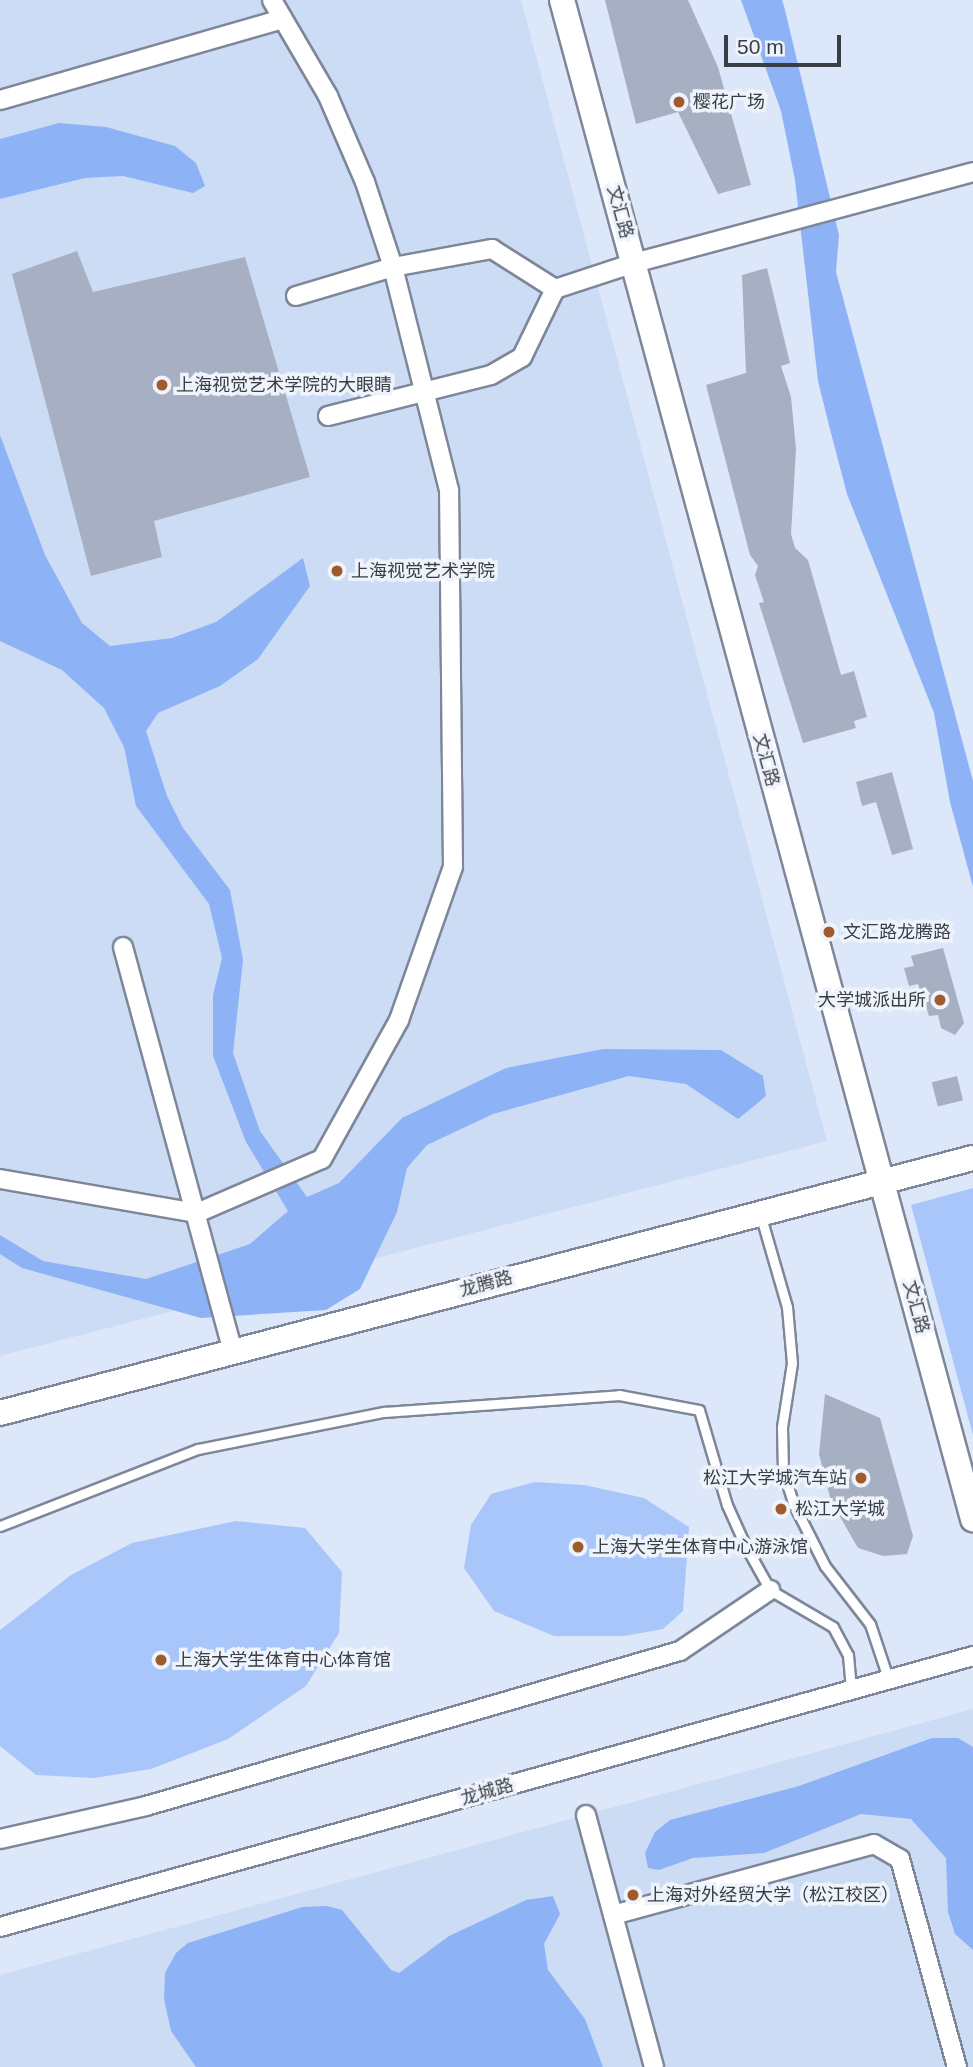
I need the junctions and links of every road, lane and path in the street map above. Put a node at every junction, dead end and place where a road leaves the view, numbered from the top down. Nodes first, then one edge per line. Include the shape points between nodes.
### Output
1 (272, 0) edge
2 (562, 0) edge
3 (283, 19) junction
4 (0, 100) edge
5 (973, 172) edge
6 (634, 263) junction
7 (393, 267) junction
8 (555, 289) junction
9 (296, 296) dead end
10 (426, 390) junction
11 (328, 416) dead end
12 (122, 947) dead end
13 (973, 1158) edge
14 (0, 1179) edge
15 (882, 1180) junction
16 (760, 1212) junction
17 (197, 1213) junction
18 (233, 1351) junction
19 (0, 1413) edge
20 (973, 1519) edge
21 (0, 1525) edge
22 (770, 1590) junction
23 (973, 1656) edge
24 (889, 1681) junction
25 (851, 1691) junction
26 (586, 1815) dead end
27 (0, 1839) edge
28 (613, 1915) junction
29 (0, 1927) edge
30 (654, 2067) edge
31 (957, 2067) edge

1 - 3 street
2 - 6 main road, 文汇路
3 - 4 street
3 - 7 street via 328,96 365,181
5 - 6 street
6 - 8 street
6 - 15 main road, 文汇路
7 - 8 street via 492,249
7 - 9 street
7 - 10 street
8 - 10 street via 522,357 491,375
10 - 11 street
10 - 17 street via 449,490 452,541 453,867 399,1020 322,1159
12 - 17 street
13 - 15 main road, 龙腾路
14 - 17 street
15 - 16 main road, 龙腾路
15 - 20 main road, 文汇路
16 - 18 main road, 龙腾路
16 - 24 lane via 788,1318 792,1363 782,1427 783,1470 794,1505 825,1566 870,1624
17 - 18 street
18 - 19 main road, 龙腾路
21 - 22 lane via 198,1450 282,1430 384,1412 619,1395 699,1410 727,1505
22 - 25 lane via 833,1627 848,1655
22 - 27 street via 680,1651 146,1806
23 - 24 street, 龙城路
24 - 25 street, 龙城路
25 - 29 street, 龙城路
26 - 28 street
28 - 30 street
28 - 31 street via 874,1844 900,1859

